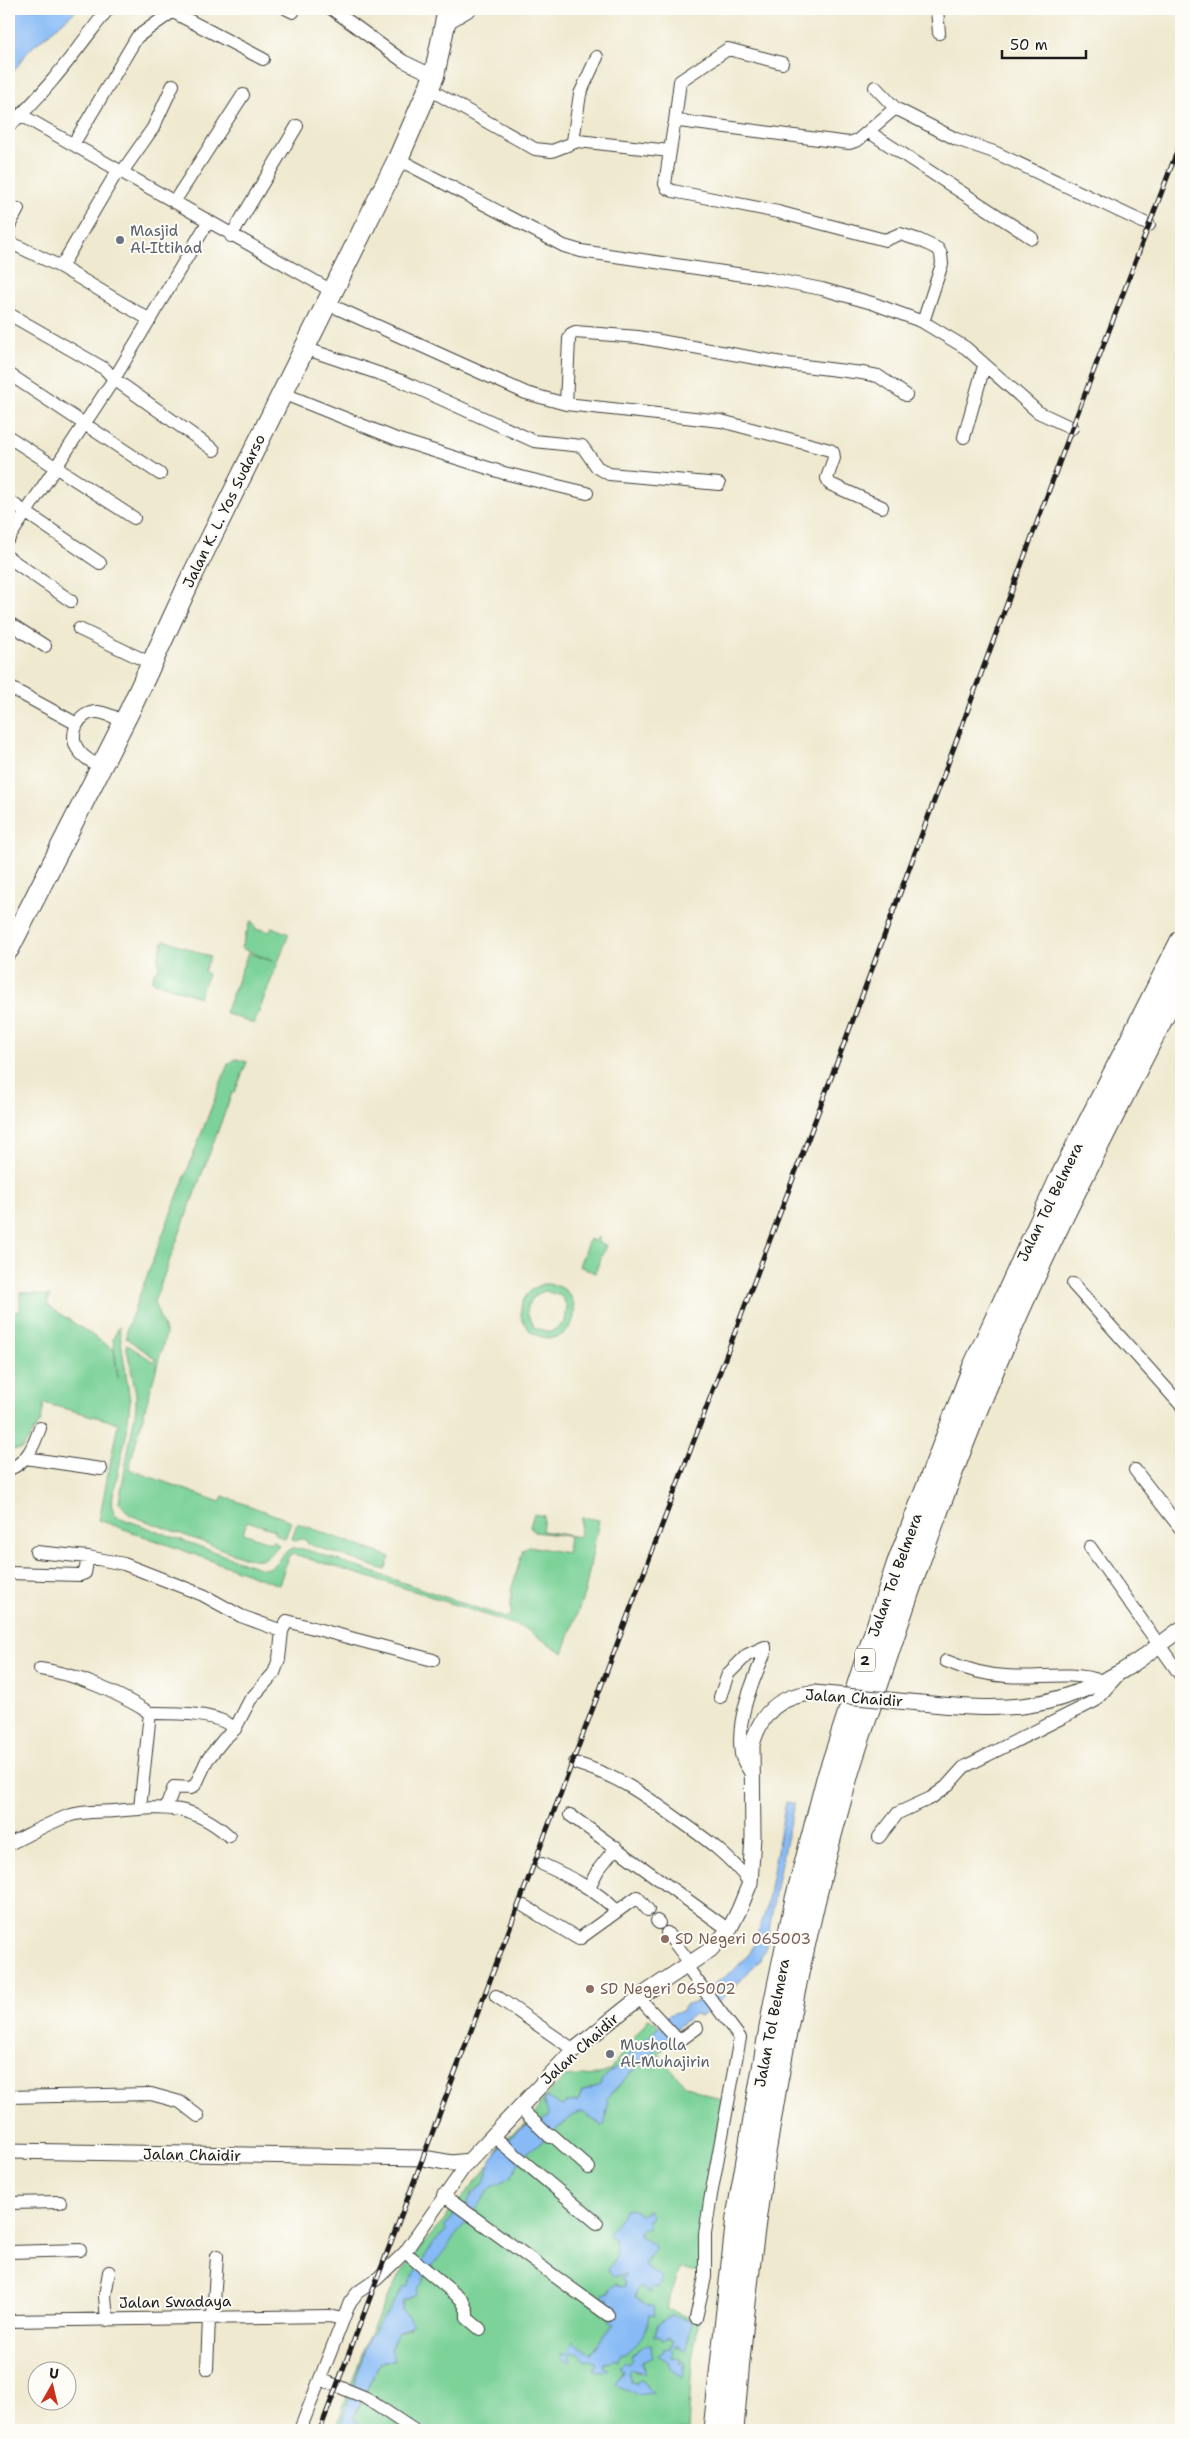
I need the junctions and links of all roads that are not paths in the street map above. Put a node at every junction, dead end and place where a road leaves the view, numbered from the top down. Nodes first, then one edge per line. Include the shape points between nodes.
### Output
1 (108, 9) edge
2 (332, 9) edge
3 (471, 9) edge
4 (937, 9) edge
5 (174, 10) edge
6 (447, 16) edge
7 (939, 33) dead end
8 (597, 57) dead end
9 (263, 59) dead end
10 (782, 63) dead end
11 (433, 79) junction
12 (173, 85) dead end
13 (875, 87) dead end
14 (243, 95) dead end
15 (896, 109) junction
16 (21, 115) junction
17 (676, 121) junction
18 (9, 126) edge
19 (298, 126) dead end
20 (869, 132) junction
21 (573, 141) junction
22 (74, 144) junction
23 (670, 151) junction
24 (398, 159) junction
25 (120, 171) junction
26 (174, 202) junction
27 (18, 209) dead end
28 (208, 222) junction
29 (1149, 225) dead end
30 (9, 226) edge
31 (231, 236) junction
32 (1032, 238) dead end
33 (9, 242) edge
34 (61, 266) junction
35 (329, 297) junction
36 (9, 314) edge
37 (150, 320) junction
38 (923, 322) junction
39 (304, 348) junction
40 (984, 366) junction
41 (9, 374) edge
42 (114, 379) junction
43 (282, 393) junction
44 (906, 395) dead end
45 (566, 404) junction
46 (84, 425) junction
47 (1072, 428) dead end
48 (9, 437) edge
49 (964, 437) dead end
50 (214, 450) dead end
51 (54, 467) junction
52 (160, 474) dead end
53 (719, 484) dead end
54 (587, 493) dead end
55 (9, 501) edge
56 (882, 507) dead end
57 (25, 512) junction
58 (134, 518) dead end
59 (9, 538) edge
60 (9, 558) edge
61 (100, 562) dead end
62 (71, 602) dead end
63 (9, 623) edge
64 (79, 628) dead end
65 (45, 646) dead end
66 (150, 663) junction
67 (9, 687) edge
68 (124, 722) junction
69 (77, 724) junction
70 (101, 767) junction
71 (1181, 941) edge
72 (9, 949) edge
73 (1181, 982) edge
74 (1073, 1284) dead end
75 (1181, 1405) edge
76 (40, 1428) dead end
77 (25, 1458) junction
78 (9, 1469) edge
79 (101, 1469) dead end
80 (1135, 1470) dead end
81 (1181, 1529) edge
82 (1090, 1546) dead end
83 (36, 1552) dead end
84 (88, 1557) junction
85 (9, 1573) edge
86 (1181, 1628) edge
87 (282, 1631) junction
88 (1160, 1644) junction
89 (433, 1660) dead end
90 (946, 1661) dead end
91 (40, 1669) dead end
92 (1123, 1670) junction
93 (1181, 1676) edge
94 (1101, 1681) junction
95 (720, 1697) dead end
96 (150, 1713) junction
97 (236, 1729) junction
98 (575, 1763) dead end
99 (752, 1775) junction
100 (140, 1808) junction
101 (166, 1808) junction
102 (570, 1815) dead end
103 (229, 1836) dead end
104 (879, 1836) dead end
105 (9, 1844) edge
106 (616, 1847) junction
107 (542, 1864) dead end
108 (750, 1883) junction
109 (590, 1887) junction
110 (524, 1906) dead end
111 (648, 1910) dead end
112 (617, 1911) junction
113 (661, 1925) dead end
114 (728, 1930) junction
115 (688, 1964) junction
116 (496, 1996) dead end
117 (639, 1998) junction
118 (697, 2028) dead end
119 (574, 2050) junction
120 (9, 2097) edge
121 (519, 2107) junction
122 (198, 2116) dead end
123 (495, 2138) junction
124 (9, 2151) edge
125 (469, 2161) junction
126 (589, 2168) dead end
127 (448, 2198) junction
128 (60, 2202) dead end
129 (9, 2203) edge
130 (597, 2223) dead end
131 (80, 2250) dead end
132 (9, 2252) edge
133 (405, 2252) junction
134 (217, 2256) dead end
135 (109, 2272) dead end
136 (608, 2315) dead end
137 (211, 2318) junction
138 (696, 2318) dead end
139 (342, 2319) junction
140 (106, 2320) junction
141 (9, 2321) edge
142 (480, 2329) dead end
143 (207, 2369) dead end
144 (320, 2379) junction
145 (300, 2430) edge
146 (414, 2430) edge
147 (714, 2430) edge
148 (733, 2430) edge

1 - 16 street
2 - 11 street
3 - 6 street
4 - 7 street
5 - 9 street
5 - 22 street via 137,37
6 - 11 highway, Jalan K. L. Yos Sudarso
8 - 21 street via 580,94
10 - 17 street via 734,50 723,51 680,80
11 - 21 street via 540,150 552,150
11 - 24 highway, Jalan K. L. Yos Sudarso
12 - 25 street via 153,128
13 - 15 street
14 - 26 street
15 - 20 street
15 - 29 street
16 - 18 street
16 - 22 street
17 - 20 street via 843,143 858,140
17 - 23 street
19 - 31 street
20 - 32 street
21 - 23 street
22 - 25 street
23 - 38 street via 665,184 673,191 778,212 885,240 900,234 938,249 942,264
24 - 35 highway, Jalan K. L. Yos Sudarso
24 - 38 street via 564,246 822,289
25 - 26 street
25 - 34 street
26 - 28 street
27 - 30 street
28 - 31 street
28 - 37 street
31 - 35 street
33 - 34 street
34 - 37 street
35 - 39 highway, Jalan K. L. Yos Sudarso
35 - 45 street via 526,393
36 - 42 street via 105,369
37 - 42 street
38 - 40 street via 966,348
39 - 43 highway, Jalan K. L. Yos Sudarso
39 - 53 street via 404,382 534,441 582,446 597,467 609,474
40 - 47 street via 1038,412
40 - 49 street
41 - 46 street
42 - 46 street
42 - 50 street
43 - 54 street via 399,440 504,473
43 - 66 highway, Jalan K. L. Yos Sudarso
44 - 45 street via 878,376 788,364 638,337 575,332 569,339
45 - 56 street via 721,421 830,450 834,458 827,478 830,484
46 - 51 street
46 - 52 street
48 - 51 street
51 - 57 street
51 - 58 street
55 - 57 street
57 - 59 street
57 - 61 street
60 - 62 street
63 - 65 street
64 - 66 street
66 - 68 highway, Jalan K. L. Yos Sudarso
67 - 69 street
68 - 69 street via 97,712 86,715
68 - 70 highway, Jalan K. L. Yos Sudarso
69 - 70 street via 74,742 78,751
70 - 72 highway, Jalan K. L. Yos Sudarso
71 - 147 highway, Jalan Tol Belmera / 2 via 1060,1179 973,1368 897,1565 827,1779 796,1899 774,2005 738,2208
73 - 148 highway, Jalan Tol Belmera / 2 via 1032,1282 988,1381 913,1576 848,1773 792,2007 772,2114 756,2216
74 - 75 street
76 - 77 street
77 - 78 street via 19,1466
77 - 79 street
80 - 81 street
82 - 88 street
83 - 84 street
84 - 85 street via 85,1573 80,1575
84 - 87 street via 141,1570 241,1616
86 - 88 street, Jalan Chaidir
87 - 89 street via 285,1623 290,1621
87 - 97 street via 274,1673 250,1700
88 - 92 street, Jalan Chaidir
88 - 93 street
90 - 94 street via 976,1672 1006,1676 1076,1674
91 - 96 street via 55,1671 104,1690
92 - 94 street, Jalan Chaidir
92 - 104 street via 1095,1701 964,1767 931,1798 898,1813
94 - 99 street, Jalan Chaidir, bridge via 1078,1693 1036,1706 984,1709 798,1694 784,1699 761,1720 752,1745
95 - 99 street via 728,1674 747,1655 765,1647 742,1719 741,1756
96 - 97 street via 217,1719 229,1722
96 - 100 street
97 - 101 street via 207,1760 194,1787 174,1787
98 - 108 street via 625,1782 651,1799 721,1850
99 - 108 street, Jalan Chaidir
100 - 101 street
100 - 105 street via 68,1816
101 - 103 street via 206,1817
102 - 106 street
106 - 109 street via 598,1870
106 - 114 street
107 - 109 street
108 - 114 street, Jalan Chaidir
109 - 112 street
110 - 112 street via 578,1939
111 - 112 street via 637,1897
113 - 115 street
114 - 115 street, Jalan Chaidir via 710,1950
115 - 117 street, Jalan Chaidir
115 - 138 street via 740,2038 711,2195 705,2234 705,2277
116 - 119 street
117 - 118 street via 679,2041
117 - 119 street, Jalan Chaidir
119 - 121 street, Jalan Chaidir
120 - 122 street via 151,2094 180,2102
121 - 123 street, Jalan Chaidir
121 - 126 street
123 - 125 street, Jalan Chaidir
123 - 130 street
124 - 125 street, Jalan Chaidir
125 - 127 street
127 - 133 street
127 - 136 street
128 - 129 street
131 - 132 street
133 - 139 street via 358,2292
133 - 142 street via 462,2300 467,2318
134 - 137 street
135 - 140 street
137 - 139 street, Jalan Swadaya via 329,2316
137 - 140 street, Jalan Swadaya
137 - 143 street
139 - 144 street
140 - 141 street, Jalan Swadaya
144 - 145 street
144 - 146 street via 364,2398

